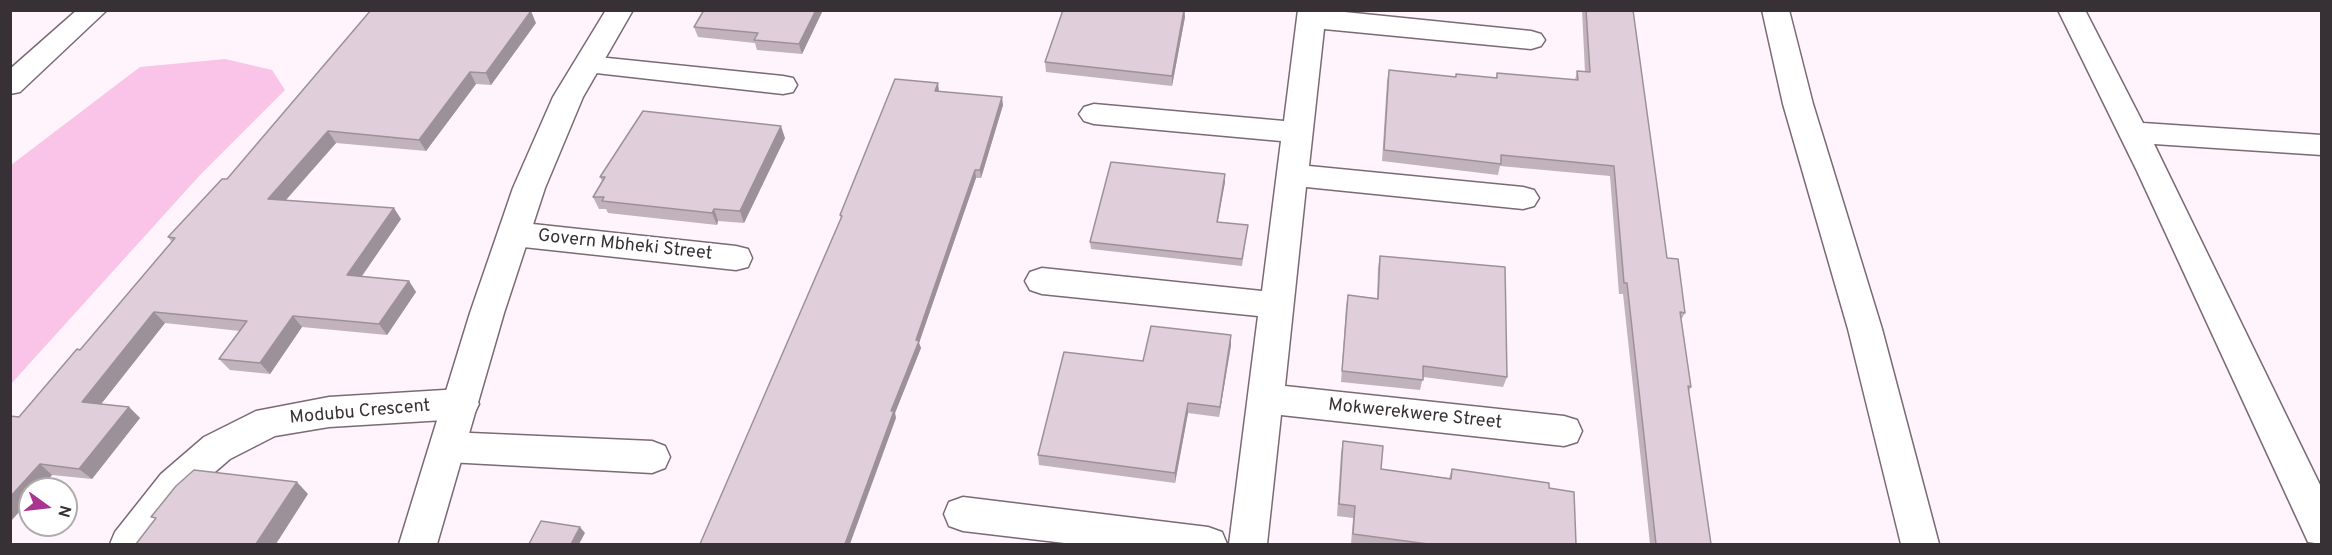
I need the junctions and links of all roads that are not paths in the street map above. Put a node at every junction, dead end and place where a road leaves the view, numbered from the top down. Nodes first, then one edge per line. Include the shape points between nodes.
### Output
1 (93, 10) edge
2 (620, 10) edge
3 (1775, 10) edge
4 (2071, 10) edge
5 (1311, 15) edge
6 (1531, 40) dead end
7 (588, 65) junction
8 (10, 85) edge
9 (783, 85) dead end
10 (1094, 114) dead end
11 (1298, 132) junction
12 (2133, 133) junction
13 (2322, 145) edge
14 (1293, 175) junction
15 (1523, 198) dead end
16 (514, 234) junction
17 (736, 258) dead end
18 (1042, 281) dead end
19 (1277, 305) junction
20 (1266, 399) junction
21 (461, 404) junction
22 (1564, 431) dead end
23 (448, 447) junction
24 (652, 458) dead end
25 (963, 514) dead end
26 (2322, 530) edge
27 (129, 544) edge
28 (418, 544) edge
29 (1208, 544) edge
30 (1248, 544) edge
31 (1920, 544) edge

1 - 8 street
2 - 7 street, Govern Mbheki Street
3 - 31 street via 1798,104 1865,329
4 - 12 street
5 - 6 street
5 - 11 street
7 - 9 street
7 - 16 street, Govern Mbheki Street via 564,107
10 - 11 street
11 - 14 street
12 - 13 street
12 - 26 street
14 - 15 street
14 - 19 street
16 - 17 street, Govern Mbheki Street
16 - 21 street, Govern Mbheki Street
18 - 19 street
19 - 20 street
20 - 22 street, Mokwerekwere Street
20 - 30 street
21 - 23 street, Govern Mbheki Street
21 - 27 street, Modubu Crescent via 329,412 269,422 217,448 174,486
23 - 24 street
23 - 28 street, Govern Mbheki Street
25 - 29 street

